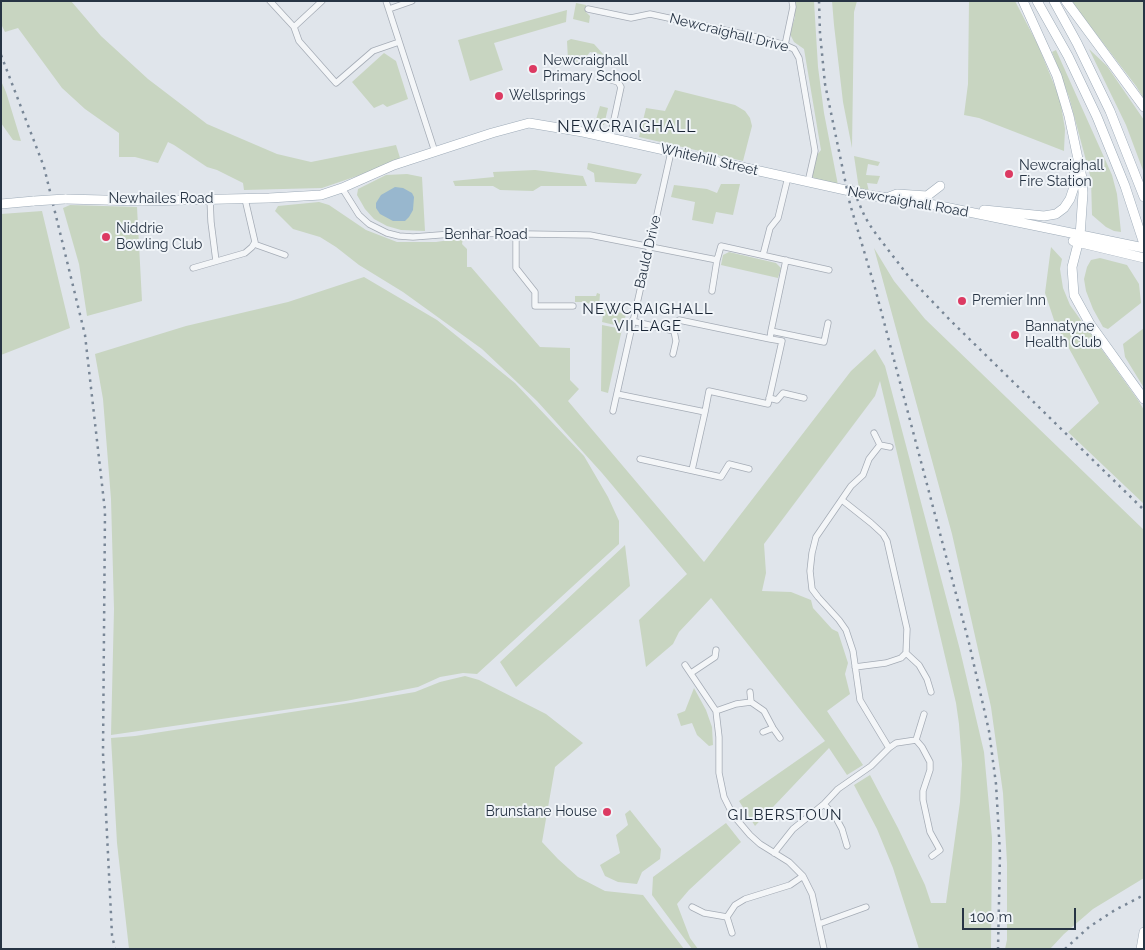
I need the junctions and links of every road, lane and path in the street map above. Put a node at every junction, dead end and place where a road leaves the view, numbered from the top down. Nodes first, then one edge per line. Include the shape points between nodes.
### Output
1 (270, 1) edge
2 (322, 1) edge
3 (386, 1) edge
4 (412, 1) edge
5 (792, 1) edge
6 (1023, 1) edge
7 (1037, 1) edge
8 (1054, 1) edge
9 (1066, 1) edge
10 (389, 9) junction
11 (588, 9) dead end
12 (294, 27) junction
13 (399, 42) junction
14 (785, 45) junction
15 (602, 77) dead end
16 (1144, 107) edge
17 (610, 138) junction
18 (435, 152) junction
19 (671, 152) junction
20 (1076, 156) junction
21 (788, 177) junction
22 (808, 182) junction
23 (940, 186) dead end
24 (342, 188) junction
25 (321, 195) joint
26 (1144, 197) edge
27 (886, 198) junction
28 (210, 199) junction
29 (245, 199) junction
30 (1, 204) edge
31 (967, 212) junction
32 (516, 234) junction
33 (1079, 239) junction
34 (254, 244) junction
35 (1144, 244) edge
36 (650, 246) junction
37 (1144, 248) edge
38 (285, 255) dead end
39 (763, 255) junction
40 (1144, 258) edge
41 (717, 260) junction
42 (786, 260) junction
43 (216, 261) junction
44 (193, 268) dead end
45 (829, 270) dead end
46 (712, 291) dead end
47 (574, 306) dead end
48 (632, 321) junction
49 (828, 323) dead end
50 (674, 331) junction
51 (771, 331) junction
52 (770, 339) junction
53 (673, 354) dead end
54 (617, 394) junction
55 (770, 398) junction
56 (804, 398) dead end
57 (1144, 398) edge
58 (613, 411) dead end
59 (704, 412) junction
60 (874, 433) dead end
61 (880, 445) junction
62 (890, 447) dead end
63 (640, 459) dead end
64 (749, 469) dead end
65 (692, 470) junction
66 (842, 500) junction
67 (906, 653) junction
68 (721, 661) dead end
69 (685, 665) dead end
70 (855, 667) junction
71 (691, 673) junction
72 (750, 692) dead end
73 (932, 692) dead end
74 (751, 702) junction
75 (716, 712) junction
76 (924, 714) dead end
77 (772, 728) junction
78 (764, 732) dead end
79 (780, 738) dead end
80 (916, 740) junction
81 (889, 748) junction
82 (824, 804) junction
83 (847, 846) dead end
84 (774, 853) junction
85 (932, 856) dead end
86 (803, 876) junction
87 (692, 907) dead end
88 (866, 907) dead end
89 (727, 917) junction
90 (819, 924) junction
91 (1144, 932) edge
92 (732, 933) dead end
93 (824, 949) edge
94 (1141, 949) edge

1 - 12 street
2 - 12 street
3 - 10 street
4 - 10 street
5 - 14 street
6 - 20 main road via 1057,76
7 - 35 main road via 1097,117
8 - 26 main road via 1110,111
9 - 16 main road
10 - 13 street
11 - 14 street, Newcraighall Drive via 631,18 650,14
12 - 13 street via 299,41 336,83 373,51
13 - 18 street
14 - 22 street, Newcraighall Drive via 794,49 799,58 815,151
15 - 17 street via 621,84
17 - 18 main road, Whitehill Street via 529,123
17 - 19 main road, Whitehill Street
18 - 24 main road, Whitehill Street
19 - 21 main road, Whitehill Street
19 - 36 street, Bauld Drive
20 - 31 main road via 1072,193 1064,208 1056,214
20 - 33 main road via 1083,193
21 - 22 main road, Whitehill Street
21 - 39 street via 778,218 770,228
22 - 27 main road, Newcraighall Road
23 - 27 main road via 927,196 897,194
24 - 25 main road, Whitehill Street
24 - 32 street, Benhar Road via 359,215 387,233 413,237 465,232
25 - 29 main road, Newhailes Road
27 - 31 main road, Newcraighall Road
28 - 29 main road, Newhailes Road
28 - 30 main road, Newhailes Road, bridge via 64,199
28 - 43 street
29 - 34 street
31 - 33 main road, Newcraighall Road
32 - 36 street, Benhar Road via 590,235
32 - 47 street via 516,268 535,292 535,306
33 - 37 main road, Newcraighall Road
33 - 40 main road, Newcraighall Road
33 - 57 main road via 1071,275 1077,303
34 - 38 street
34 - 43 street via 245,253
36 - 41 street, Benhar Road
36 - 48 street, Bauld Drive
39 - 41 street via 721,246
39 - 42 street
41 - 46 street
42 - 45 street
42 - 51 street
43 - 44 street
48 - 50 street
48 - 54 street, Bauld Drive
49 - 51 street via 824,342
50 - 52 street via 679,320
50 - 53 street
51 - 52 street
52 - 55 street via 782,341
54 - 58 street, Bauld Drive
54 - 59 street
55 - 56 street via 777,400 783,393
55 - 59 street via 768,404 709,391
59 - 65 street
60 - 61 street
61 - 62 street
61 - 66 street via 869,459 863,475
63 - 65 street
64 - 65 street via 729,464 721,477
66 - 67 street via 871,523 887,541 907,629
66 - 70 street via 816,537 810,571 812,589 846,630
67 - 70 street via 886,663
67 - 73 street via 919,665
68 - 71 street via 716,653
69 - 71 street
70 - 81 street via 860,700
71 - 75 street
72 - 74 street
74 - 75 street
74 - 77 street via 764,711
75 - 84 street via 720,737 719,774 724,797 733,815 750,835
76 - 80 street
77 - 78 street
77 - 79 street
80 - 81 street via 896,743
80 - 85 street via 930,762 922,791 930,832 940,850
81 - 82 street
82 - 83 street via 835,816
82 - 84 street via 793,829
84 - 86 street
86 - 89 street via 790,885 745,899
86 - 90 street via 812,894
87 - 89 street
88 - 90 street
89 - 92 street
90 - 93 street
91 - 94 main road

